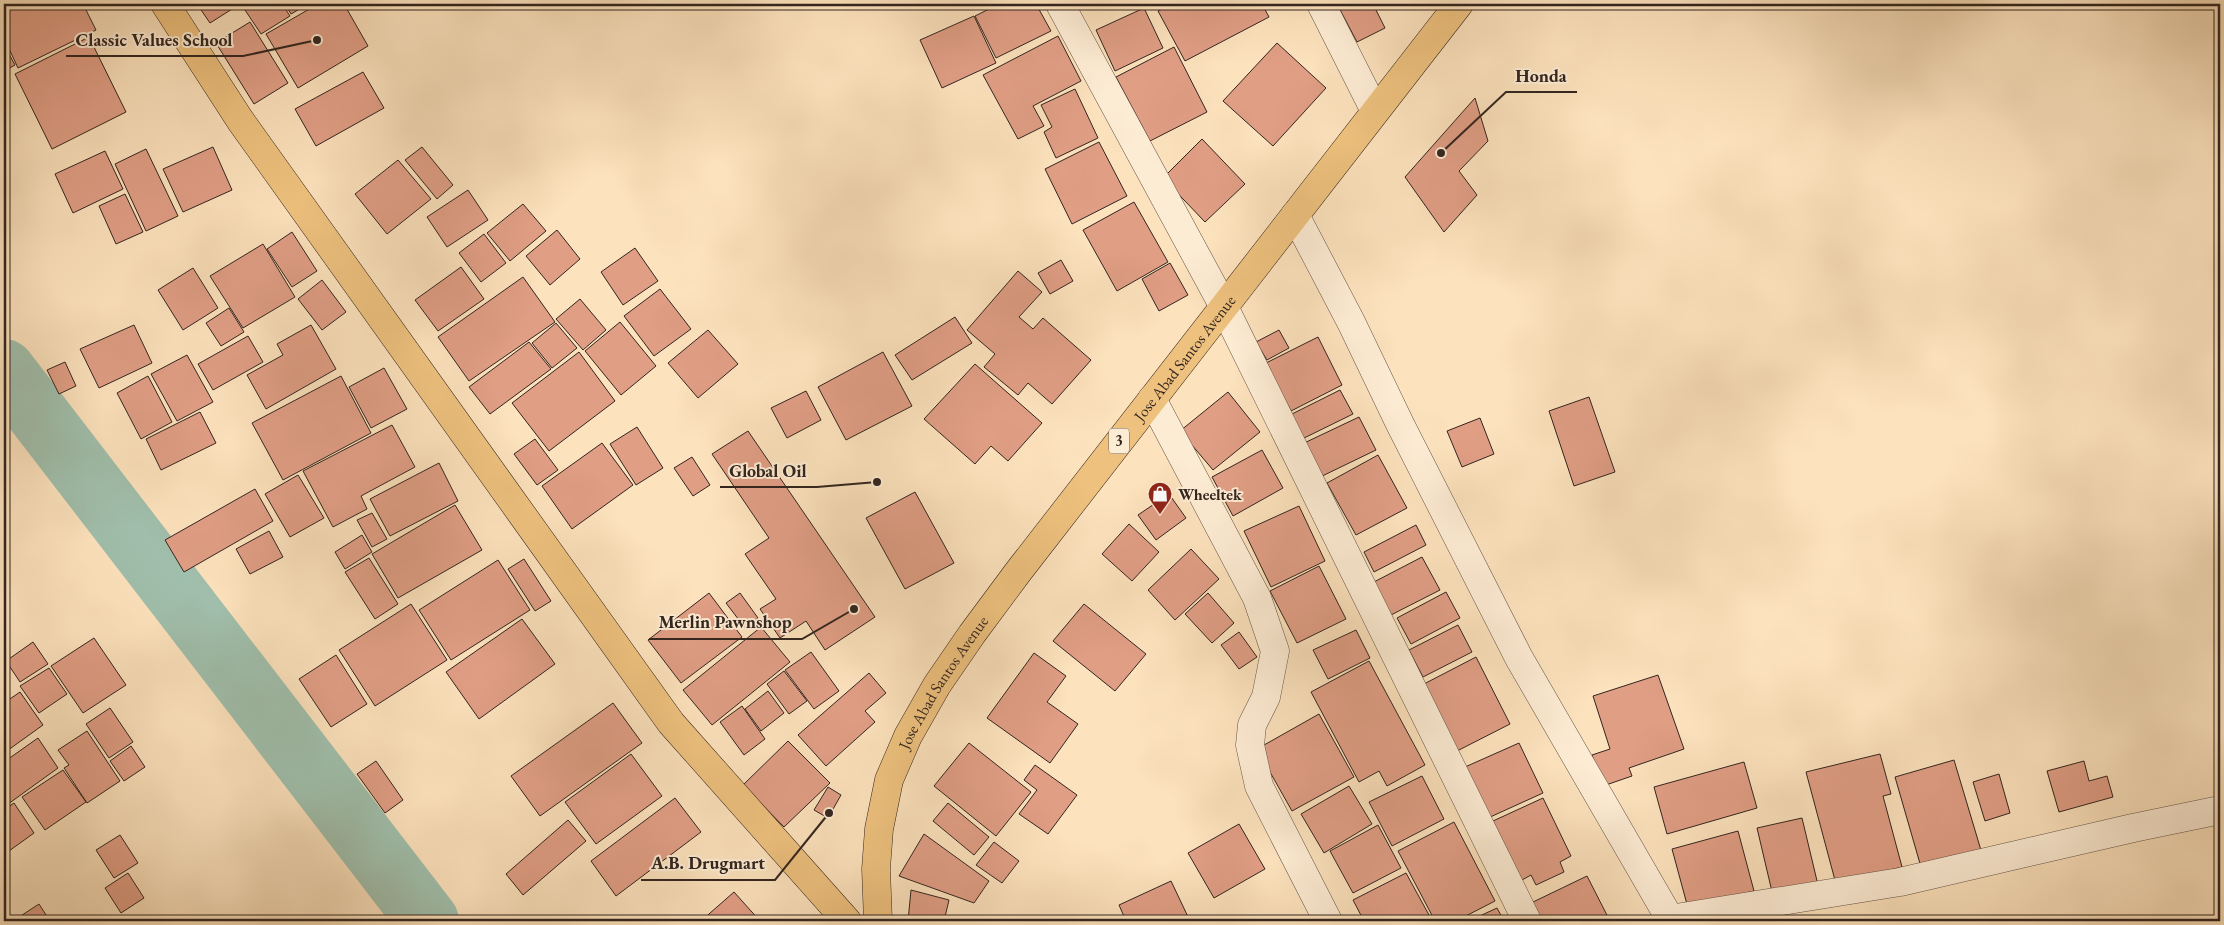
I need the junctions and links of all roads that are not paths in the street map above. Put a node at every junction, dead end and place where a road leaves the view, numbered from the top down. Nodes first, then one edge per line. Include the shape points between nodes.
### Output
1 (165, 4) edge
2 (1060, 4) edge
3 (1321, 4) edge
4 (1459, 4) edge
5 (1376, 111) junction
6 (1295, 215) junction
7 (1224, 307) junction
8 (1152, 399) junction
9 (2220, 810) edge
10 (846, 921) edge
11 (878, 921) edge
12 (1328, 921) edge
13 (1527, 921) edge

1 - 10 main road via 240,120 671,723
2 - 7 street
3 - 5 street
4 - 5 main road, Jose Abad Santos Avenue / 3
5 - 6 main road, Jose Abad Santos Avenue / 3
6 - 7 main road, Jose Abad Santos Avenue / 3
6 - 9 street via 1519,658 1670,919 1900,882
7 - 8 main road, Jose Abad Santos Avenue / 3
7 - 13 street
8 - 11 main road, Jose Abad Santos Avenue / 3 via 972,634 937,685 908,736 889,780 879,829 876,869
8 - 12 street via 1258,598 1275,651 1266,697 1252,725 1250,745 1259,786

